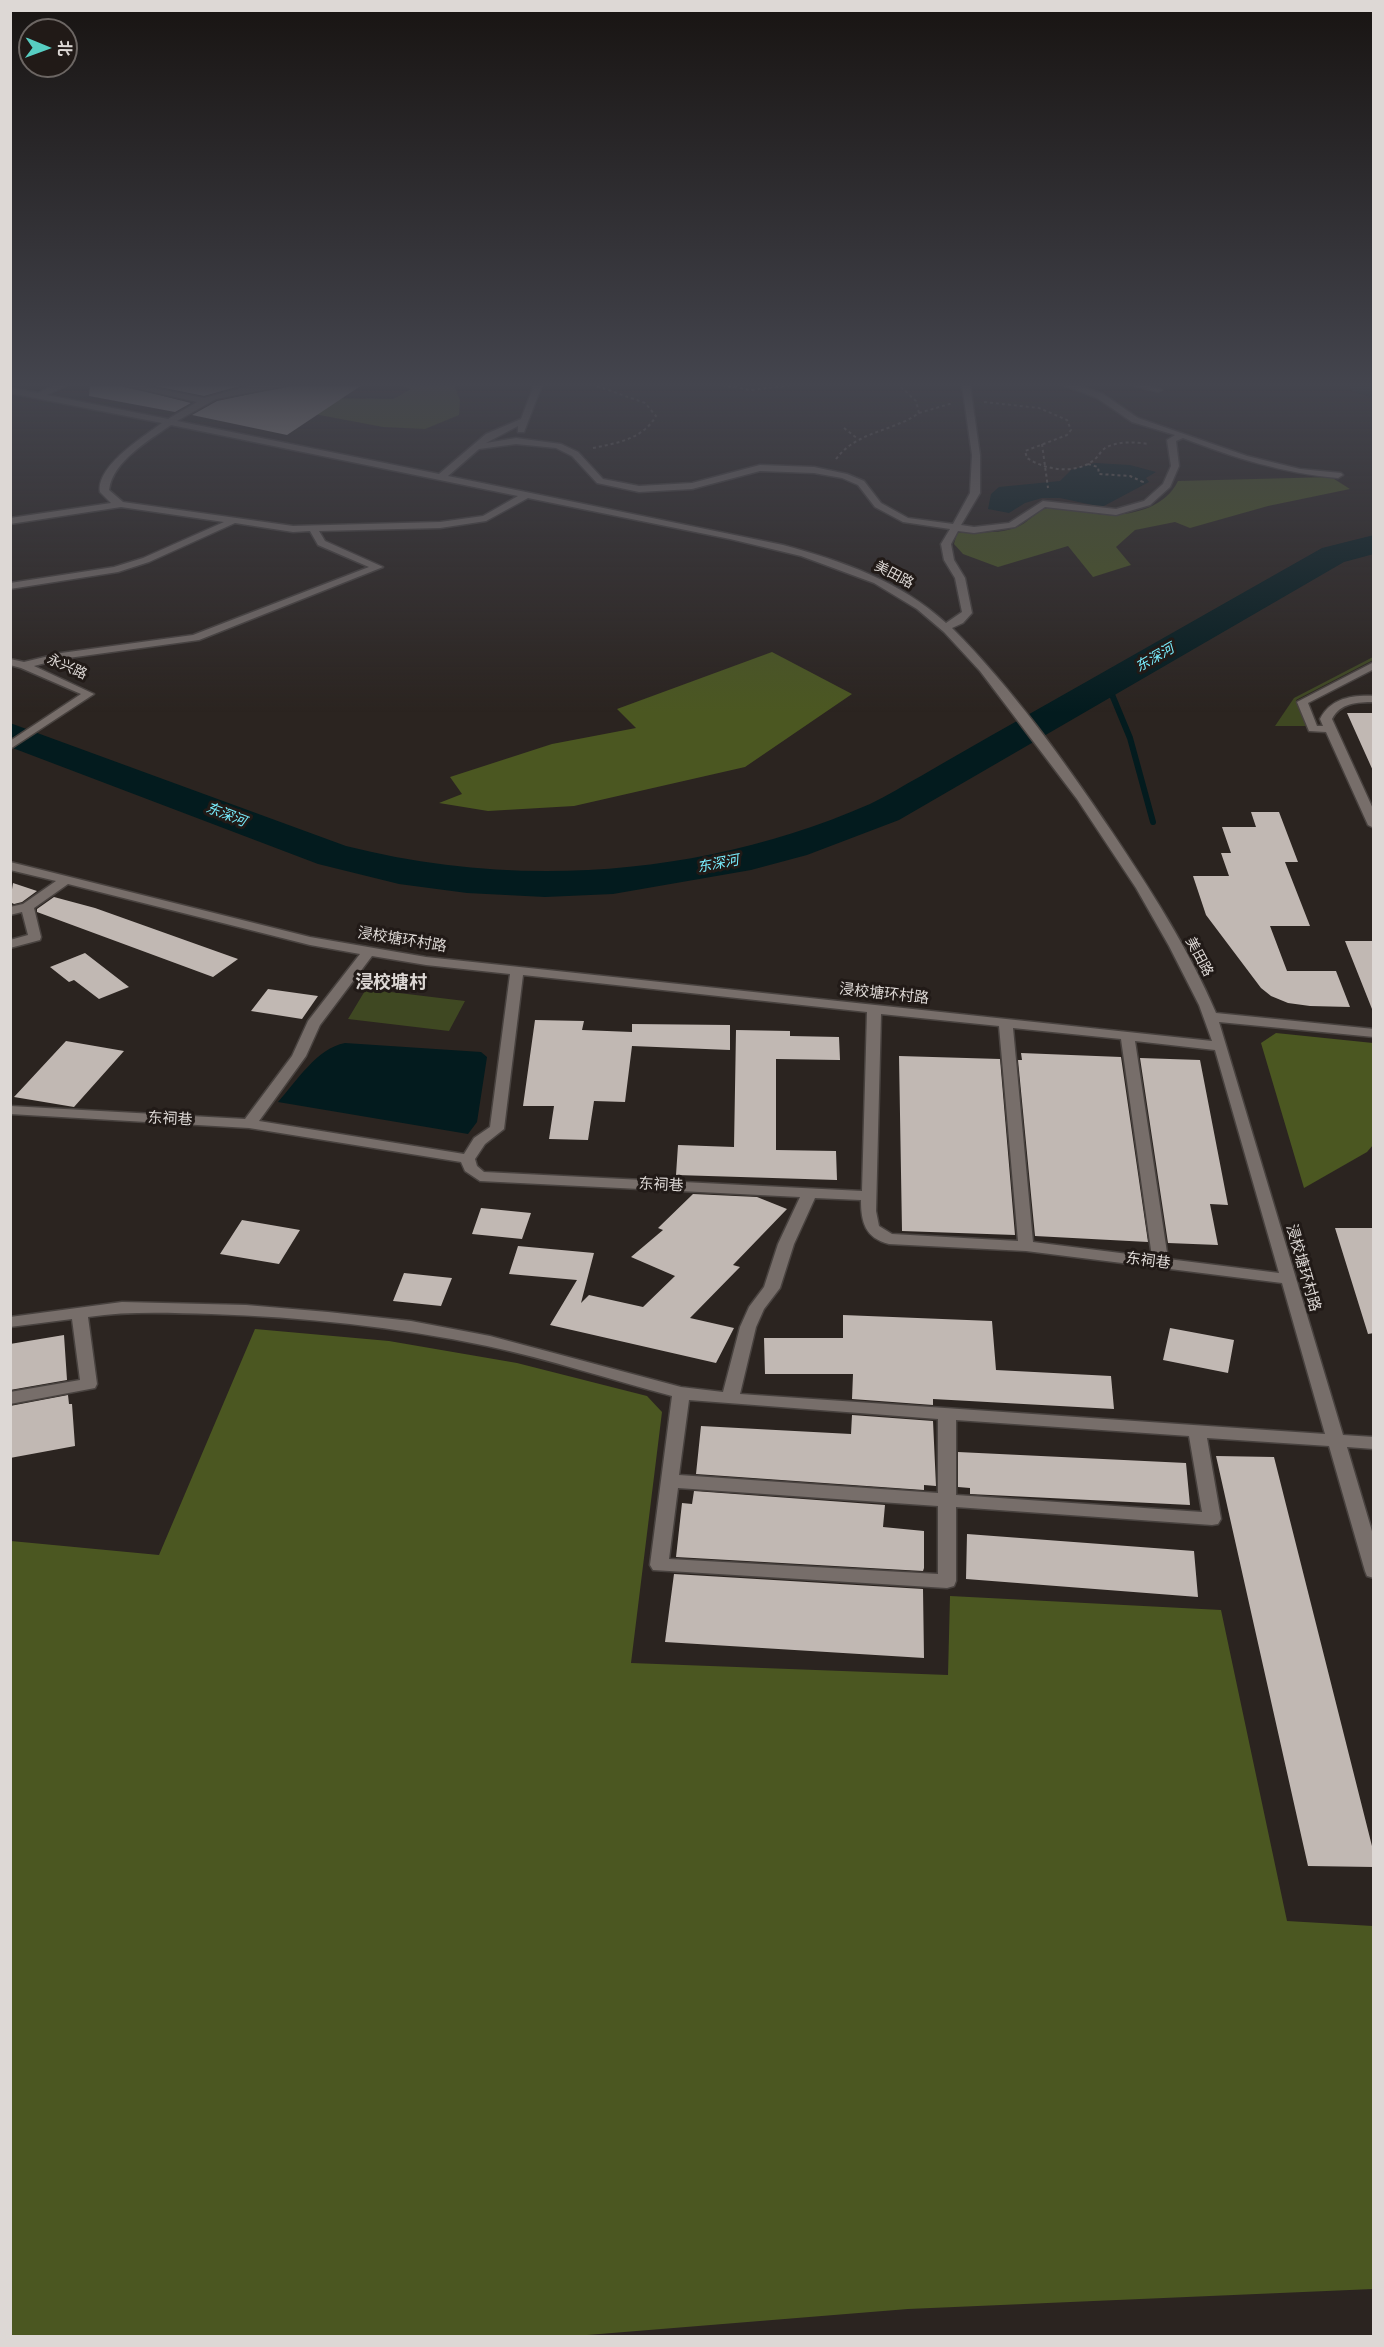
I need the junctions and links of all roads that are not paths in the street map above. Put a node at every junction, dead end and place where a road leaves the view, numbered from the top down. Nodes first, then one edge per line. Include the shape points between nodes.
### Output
1 (108, 495) edge
2 (528, 495) joint
3 (869, 495) edge
4 (974, 495) edge
5 (1159, 495) edge
6 (121, 504) junction
7 (10, 521) edge
8 (233, 521) junction
9 (953, 528) junction
10 (313, 529) junction
11 (10, 586) edge
12 (945, 627) junction
13 (10, 662) edge
14 (24, 664) junction
15 (1374, 665) edge
16 (1374, 699) edge
17 (1330, 729) junction
18 (10, 746) edge
19 (1374, 825) edge
20 (10, 866) edge
21 (66, 880) junction
22 (27, 907) junction
23 (10, 910) edge
24 (10, 944) edge
25 (368, 952) junction
26 (517, 972) junction
27 (874, 1010) junction
28 (1212, 1017) junction
29 (1006, 1024) junction
30 (1374, 1033) edge
31 (1127, 1036) junction
32 (1221, 1047) junction
33 (10, 1110) edge
34 (249, 1124) junction
35 (468, 1159) junction
36 (810, 1193) junction
37 (869, 1196) junction
38 (1026, 1246) junction
39 (1161, 1263) junction
40 (1288, 1279) junction
41 (79, 1311) junction
42 (10, 1322) edge
43 (681, 1393) junction
44 (10, 1398) edge
45 (730, 1399) junction
46 (947, 1414) junction
47 (1197, 1431) junction
48 (1336, 1441) junction
49 (1374, 1443) edge
50 (670, 1480) junction
51 (947, 1500) junction
52 (1374, 1570) edge

1 - 6 street
2 - 10 street via 496,514 473,521
2 - 12 street, 美田路 via 814,557 889,588
3 - 9 street via 892,514 918,524
4 - 9 street
5 - 9 street via 1124,511 1046,504 1004,527
6 - 7 street
6 - 8 street
8 - 10 street
8 - 11 street via 116,570
9 - 12 street via 947,551 960,578 967,613
10 - 14 street via 321,543 378,567 195,638
12 - 28 street, 美田路 via 1066,770 1164,926
13 - 14 street, 永兴路
14 - 18 street, 永兴路 via 89,694
15 - 17 street via 1302,702 1313,729
16 - 17 street via 1346,701 1329,712 1326,719
17 - 19 street
20 - 21 street, 浸校塘环村路
21 - 22 street
21 - 25 street, 浸校塘环村路 via 254,929
22 - 23 street
22 - 24 street via 35,937
25 - 26 street, 浸校塘环村路
25 - 34 street via 313,1024 299,1056
26 - 27 street, 浸校塘环村路
26 - 35 street via 497,1129 480,1141
27 - 29 street, 浸校塘环村路
27 - 37 street
28 - 30 street
28 - 32 street, 美田路
29 - 31 street, 浸校塘环村路
29 - 38 street
31 - 32 street, 浸校塘环村路
31 - 39 street
32 - 40 street, 浸校塘环村路
33 - 34 street, 东祠巷
34 - 35 street, 东祠巷
35 - 36 street, 东祠巷 via 470,1168 480,1176
36 - 37 street, 东祠巷
36 - 45 street via 786,1244 776,1280 748,1327
37 - 38 street, 东祠巷 via 869,1225 875,1233 889,1239
38 - 39 street, 东祠巷
39 - 40 street, 东祠巷
40 - 48 street, 浸校塘环村路
41 - 42 street
41 - 43 street via 187,1308 411,1326 501,1344
41 - 44 street via 89,1384
43 - 45 street
43 - 50 street
45 - 46 street
46 - 47 street
46 - 51 street
47 - 48 street
47 - 51 street via 1212,1519
48 - 49 street
48 - 52 street, 浸校塘环村路
50 - 51 street
50 - 51 street via 659,1565 947,1581

